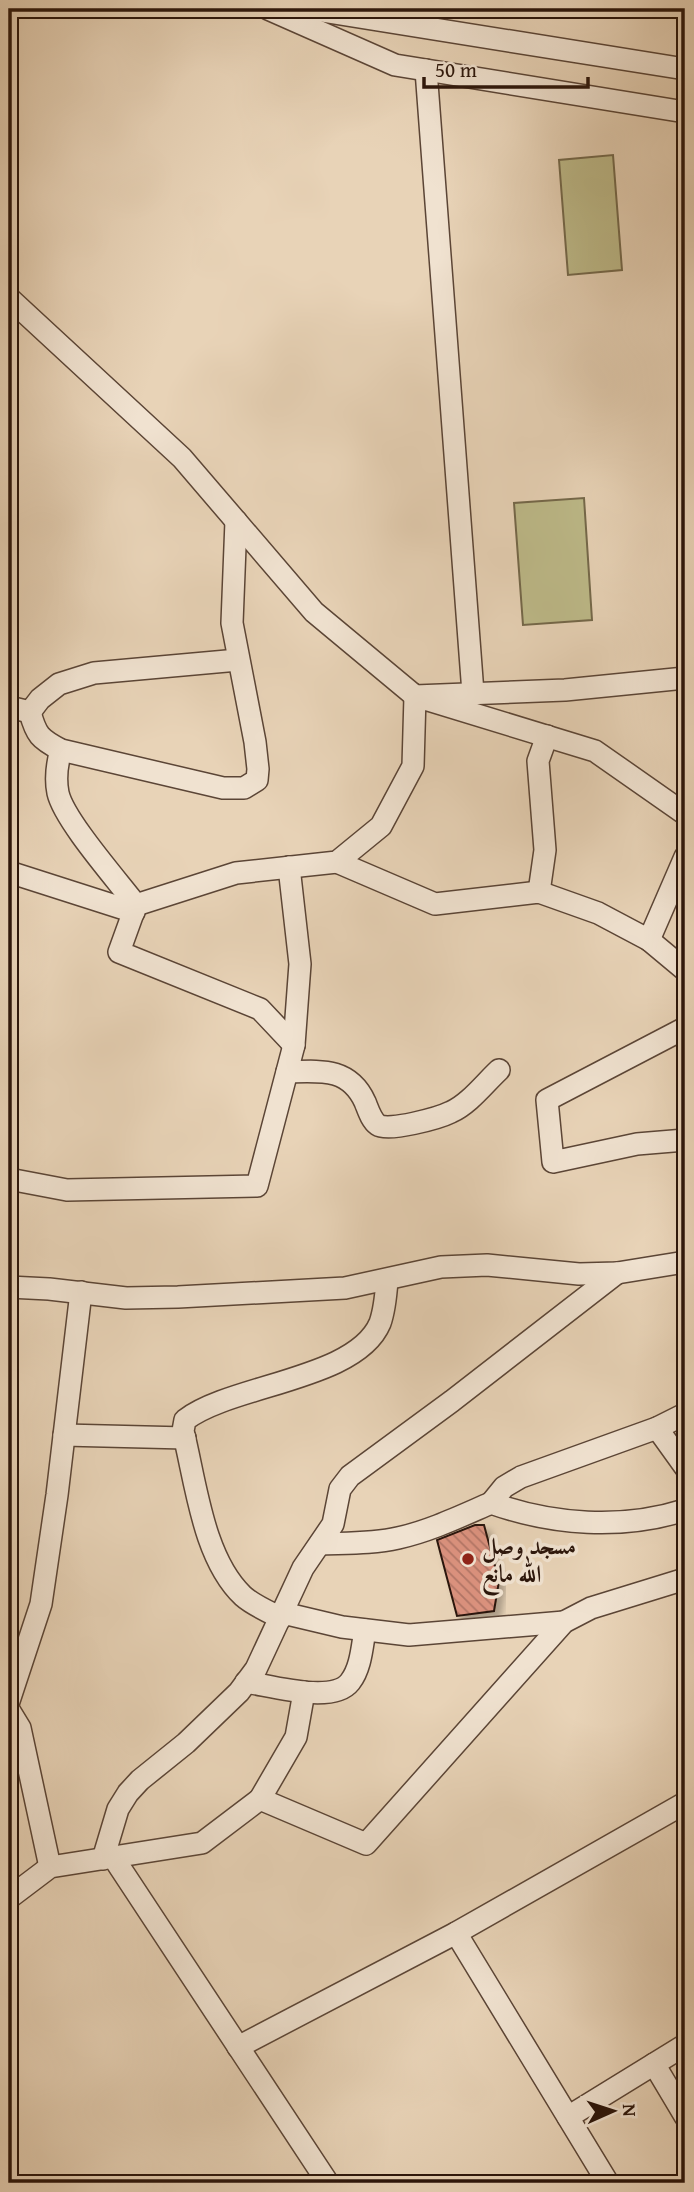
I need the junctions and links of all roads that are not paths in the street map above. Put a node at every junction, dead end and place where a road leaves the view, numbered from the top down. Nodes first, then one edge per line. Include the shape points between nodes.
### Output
1 (268, 9) edge
2 (309, 9) edge
3 (685, 69) edge
4 (426, 70) junction
5 (685, 112) edge
6 (9, 298) edge
7 (236, 521) junction
8 (238, 660) junction
9 (685, 678) edge
10 (473, 693) junction
11 (415, 696) junction
12 (9, 707) edge
13 (30, 712) junction
14 (547, 736) junction
15 (61, 750) junction
16 (685, 814) edge
17 (685, 857) edge
18 (337, 862) junction
19 (289, 867) junction
20 (9, 872) edge
21 (539, 892) junction
22 (135, 909) junction
23 (649, 940) junction
24 (685, 970) edge
25 (685, 1028) edge
26 (294, 1045) junction
27 (499, 1070) dead end
28 (287, 1072) junction
29 (685, 1140) edge
30 (9, 1179) edge
31 (685, 1262) edge
32 (617, 1273) junction
33 (387, 1280) junction
34 (9, 1287) edge
35 (81, 1292) junction
36 (685, 1414) edge
37 (657, 1428) junction
38 (64, 1435) junction
39 (185, 1438) junction
40 (685, 1467) edge
41 (491, 1503) junction
42 (685, 1510) edge
43 (320, 1544) junction
44 (685, 1579) edge
45 (282, 1616) junction
46 (564, 1622) junction
47 (365, 1630) junction
48 (246, 1682) junction
49 (304, 1692) junction
50 (9, 1701) edge
51 (9, 1710) edge
52 (260, 1799) junction
53 (685, 1803) edge
54 (108, 1858) junction
55 (50, 1867) junction
56 (9, 1898) edge
57 (456, 1933) junction
58 (685, 2045) edge
59 (238, 2047) junction
60 (654, 2064) junction
61 (685, 2116) edge
62 (568, 2117) junction
63 (328, 2183) edge
64 (608, 2183) edge

1 - 4 street via 395,65
2 - 3 street
4 - 5 street
4 - 10 street
6 - 7 street via 182,458
7 - 8 street via 232,623
7 - 11 street via 314,612
8 - 13 street via 94,673 59,684
8 - 15 street via 258,769 257,780 244,788 223,788
9 - 10 street via 565,690
10 - 11 street
11 - 14 street
11 - 18 street via 413,766 381,826
12 - 13 street
13 - 15 street via 35,730
14 - 16 street via 595,751
14 - 21 street via 538,761 545,850
15 - 22 street via 56,768 58,794
17 - 23 street
18 - 19 street
18 - 21 street via 435,904
19 - 22 street via 236,873
19 - 26 street via 300,964
20 - 22 street
21 - 23 street via 598,913
22 - 26 street via 119,952 261,1009
23 - 24 street
25 - 29 street via 548,1100 553,1161 637,1144
26 - 28 street
27 - 28 street via 451,1112 394,1128 376,1124 349,1079 320,1071
28 - 30 street via 257,1186 66,1190
31 - 32 street
32 - 33 street via 487,1265 441,1268
32 - 43 street via 350,1476 340,1489 332,1524
33 - 35 street via 345,1288 178,1297 126,1298
33 - 39 street via 379,1324 353,1352 294,1379 199,1409 185,1420
34 - 35 street
35 - 38 street
36 - 37 street
37 - 40 street
37 - 41 street via 521,1477 504,1487
38 - 39 street
38 - 50 street via 41,1604
39 - 45 street via 205,1530 220,1564 244,1597
41 - 42 street via 517,1512 587,1522 623,1523
41 - 43 street via 397,1538
43 - 45 street via 303,1568
44 - 46 street via 591,1608
45 - 47 street
45 - 48 street
46 - 47 street via 409,1635
46 - 52 street via 366,1844
47 - 49 street via 357,1670 343,1690
48 - 49 street
48 - 54 street via 128,1793 118,1809
49 - 52 street via 296,1737
51 - 55 street via 20,1728
52 - 54 street via 202,1843
53 - 57 street
54 - 55 street
54 - 59 street
55 - 56 street
57 - 59 street
57 - 62 street
58 - 60 street
59 - 63 street
60 - 61 street
60 - 62 street
62 - 64 street

